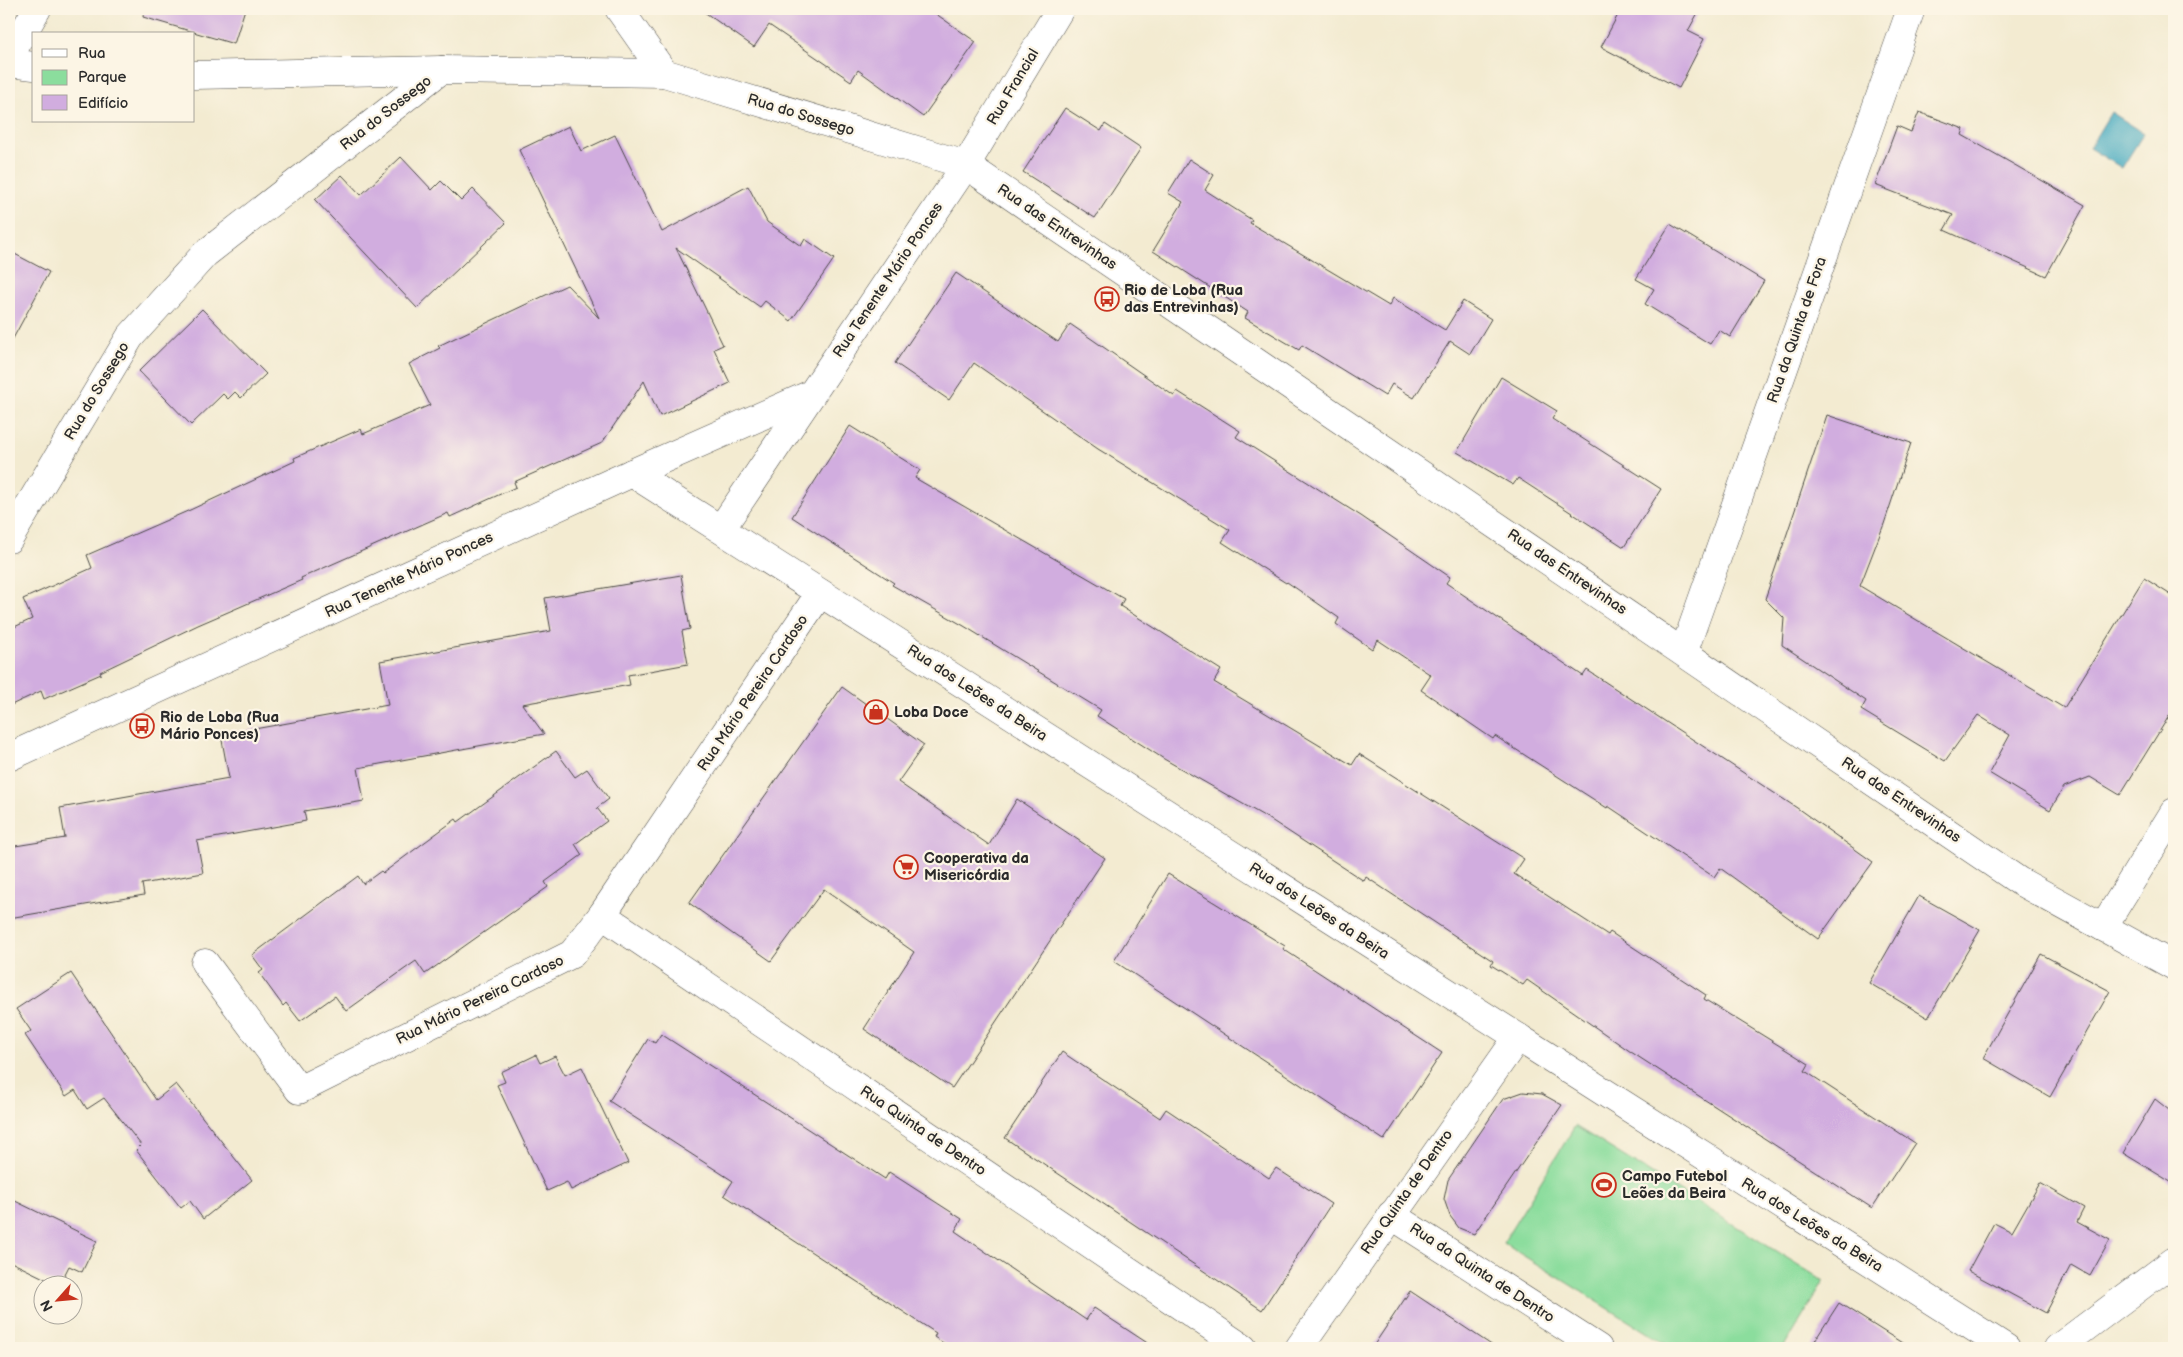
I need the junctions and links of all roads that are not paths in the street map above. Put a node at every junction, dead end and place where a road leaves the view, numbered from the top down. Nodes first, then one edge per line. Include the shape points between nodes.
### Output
1 (37, 9) edge
2 (619, 9) edge
3 (1060, 9) edge
4 (1910, 9) edge
5 (9, 57) edge
6 (9, 63) edge
7 (32, 66) edge
8 (441, 70) junction
9 (664, 73) junction
10 (195, 75) edge
11 (966, 165) junction
12 (810, 394) junction
13 (632, 473) junction
14 (721, 529) junction
15 (9, 539) edge
16 (820, 593) junction
17 (1684, 651) junction
18 (9, 757) edge
19 (2174, 812) edge
20 (602, 914) junction
21 (2103, 927) junction
22 (204, 963) dead end
23 (2174, 966) edge
24 (1518, 1038) junction
25 (1391, 1215) junction
26 (2174, 1261) edge
27 (1243, 1348) edge
28 (1298, 1348) edge
29 (1598, 1348) edge
30 (2006, 1348) edge
31 (2058, 1348) edge

1 - 5 street
2 - 9 street
3 - 11 street, Rua Francial
4 - 17 street, Rua da Quinta de Fora
6 - 7 street
8 - 9 street, Rua do Sossego
8 - 10 street
8 - 15 street, Rua do Sossego via 205,254 130,337
9 - 11 street, Rua do Sossego
11 - 12 street, Rua Tenente Mário Ponces
11 - 17 street, Rua das Entrevinhas
12 - 13 street, Rua Tenente Mário Ponces
12 - 14 street, Rua Tenente Mário Ponces
13 - 14 street, Rua dos Leões da Beira
13 - 18 street, Rua Tenente Mário Ponces
14 - 16 street, Rua dos Leões da Beira
16 - 20 street, Rua Mário Pereira Cardoso
16 - 24 street, Rua dos Leões da Beira
17 - 21 street, Rua das Entrevinhas via 2019,881
19 - 21 street
20 - 22 street, Rua Mário Pereira Cardoso via 572,954 299,1090
20 - 27 street, Rua Quinta de Dentro
21 - 23 street, Rua das Entrevinhas
24 - 25 street, Rua Quinta de Dentro
24 - 30 street, Rua dos Leões da Beira
25 - 28 street, Rua Quinta de Dentro
25 - 29 street, Rua da Quinta de Dentro
26 - 31 street

